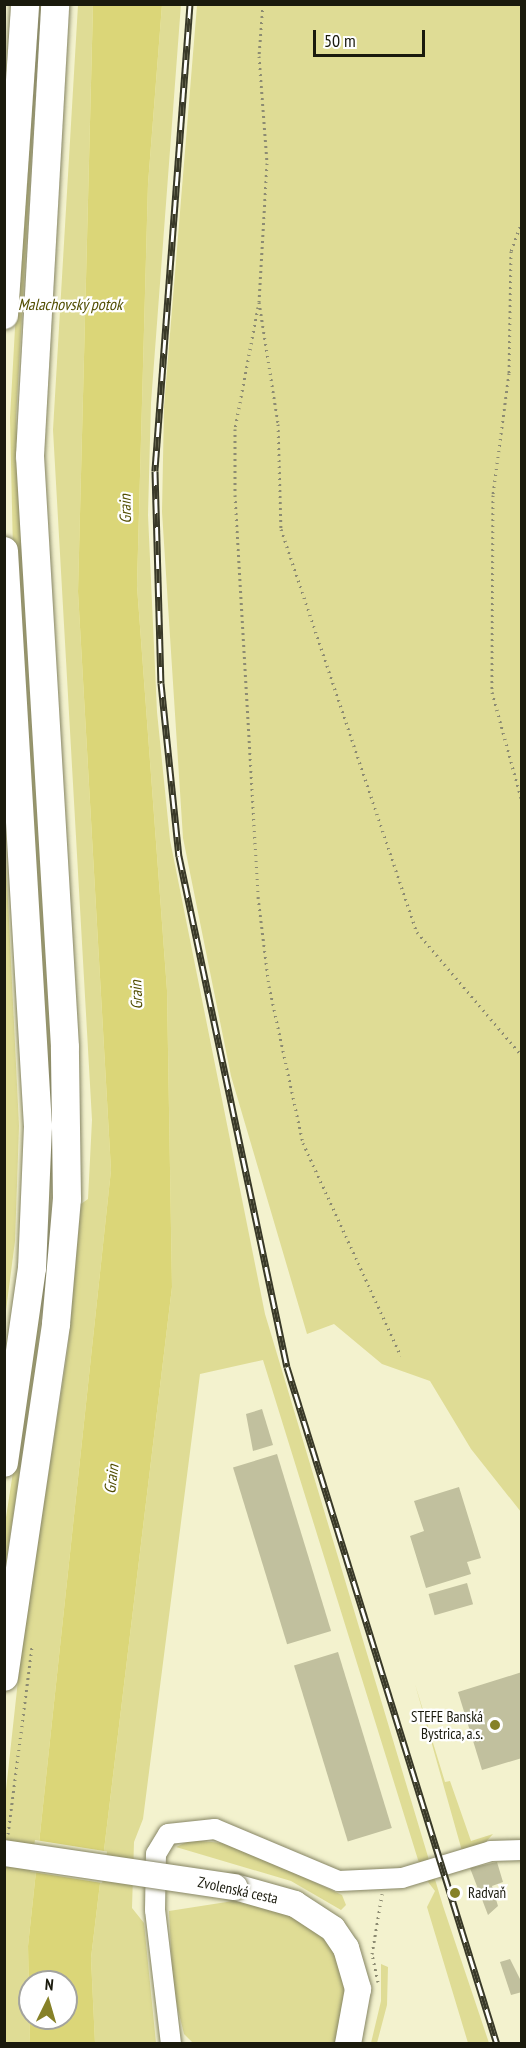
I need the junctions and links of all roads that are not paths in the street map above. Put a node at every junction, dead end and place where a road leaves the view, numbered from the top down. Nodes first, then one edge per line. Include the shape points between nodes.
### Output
1 (25, 4) edge
2 (55, 4) edge
3 (5, 307) edge
4 (4, 551) edge
5 (26, 1323) junction
6 (4, 1388) edge
7 (4, 1463) edge
8 (4, 1677) edge
9 (522, 1850) edge
10 (4, 1853) edge
11 (171, 2043) edge
12 (348, 2043) edge

1 - 3 highway
2 - 8 highway via 35,304 30,456 66,1047 67,1199 56,1324
4 - 5 highway via 36,1047 36,1196
5 - 6 highway
5 - 7 highway
9 - 11 lane via 491,1851 383,1880 318,1876 216,1829 197,1827 168,1834 156,1854 155,1910
10 - 12 main road, Zvolenská cesta, bridge via 235,1887 295,1904 333,1929 350,1958 358,1989

